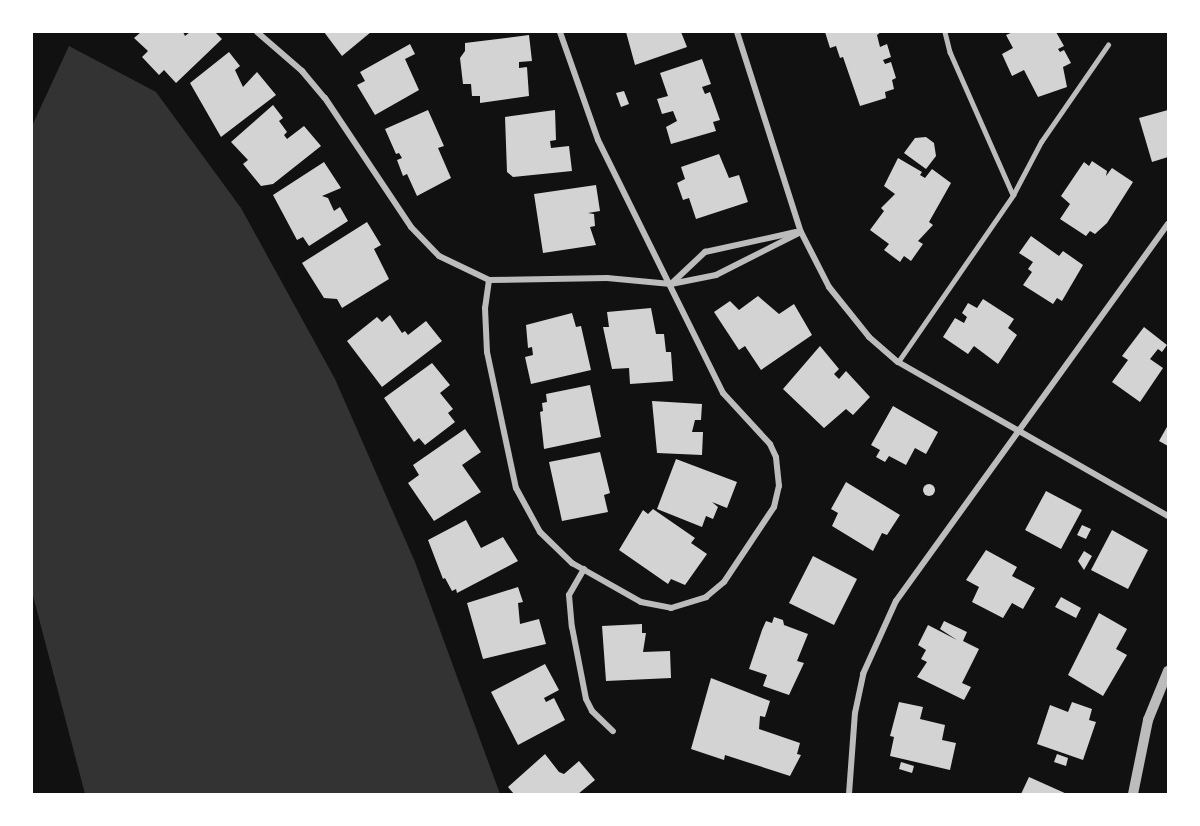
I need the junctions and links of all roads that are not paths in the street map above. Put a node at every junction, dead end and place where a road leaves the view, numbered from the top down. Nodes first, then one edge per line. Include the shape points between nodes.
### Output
1 (258, 32) edge
2 (560, 32) edge
3 (737, 32) edge
4 (945, 32) edge
5 (1108, 45) dead end
6 (1013, 195) junction
7 (1168, 224) edge
8 (801, 232) junction
9 (489, 280) junction
10 (671, 284) junction
11 (898, 362) junction
12 (1020, 431) junction
13 (1168, 516) edge
14 (584, 569) junction
15 (1168, 671) edge
16 (613, 731) dead end
17 (849, 795) edge
18 (1133, 795) edge

1 - 9 street via 303,71 325,98 411,227 439,256
2 - 10 street via 598,140
3 - 8 street
4 - 6 lane via 950,52
5 - 6 lane via 1041,142
6 - 11 lane
7 - 12 street
8 - 10 street via 716,275
8 - 10 street via 705,252
8 - 11 street via 829,287 869,337
9 - 10 street via 607,278
9 - 14 street via 485,308 487,352 516,488 540,532
10 - 14 street via 723,393 770,444 779,472 774,507 724,582 692,604 671,608 641,602
11 - 12 street
12 - 13 street
12 - 17 street via 896,601 877,636 855,713
14 - 16 street via 569,595 572,627 586,699 592,711
15 - 18 street via 1148,720

